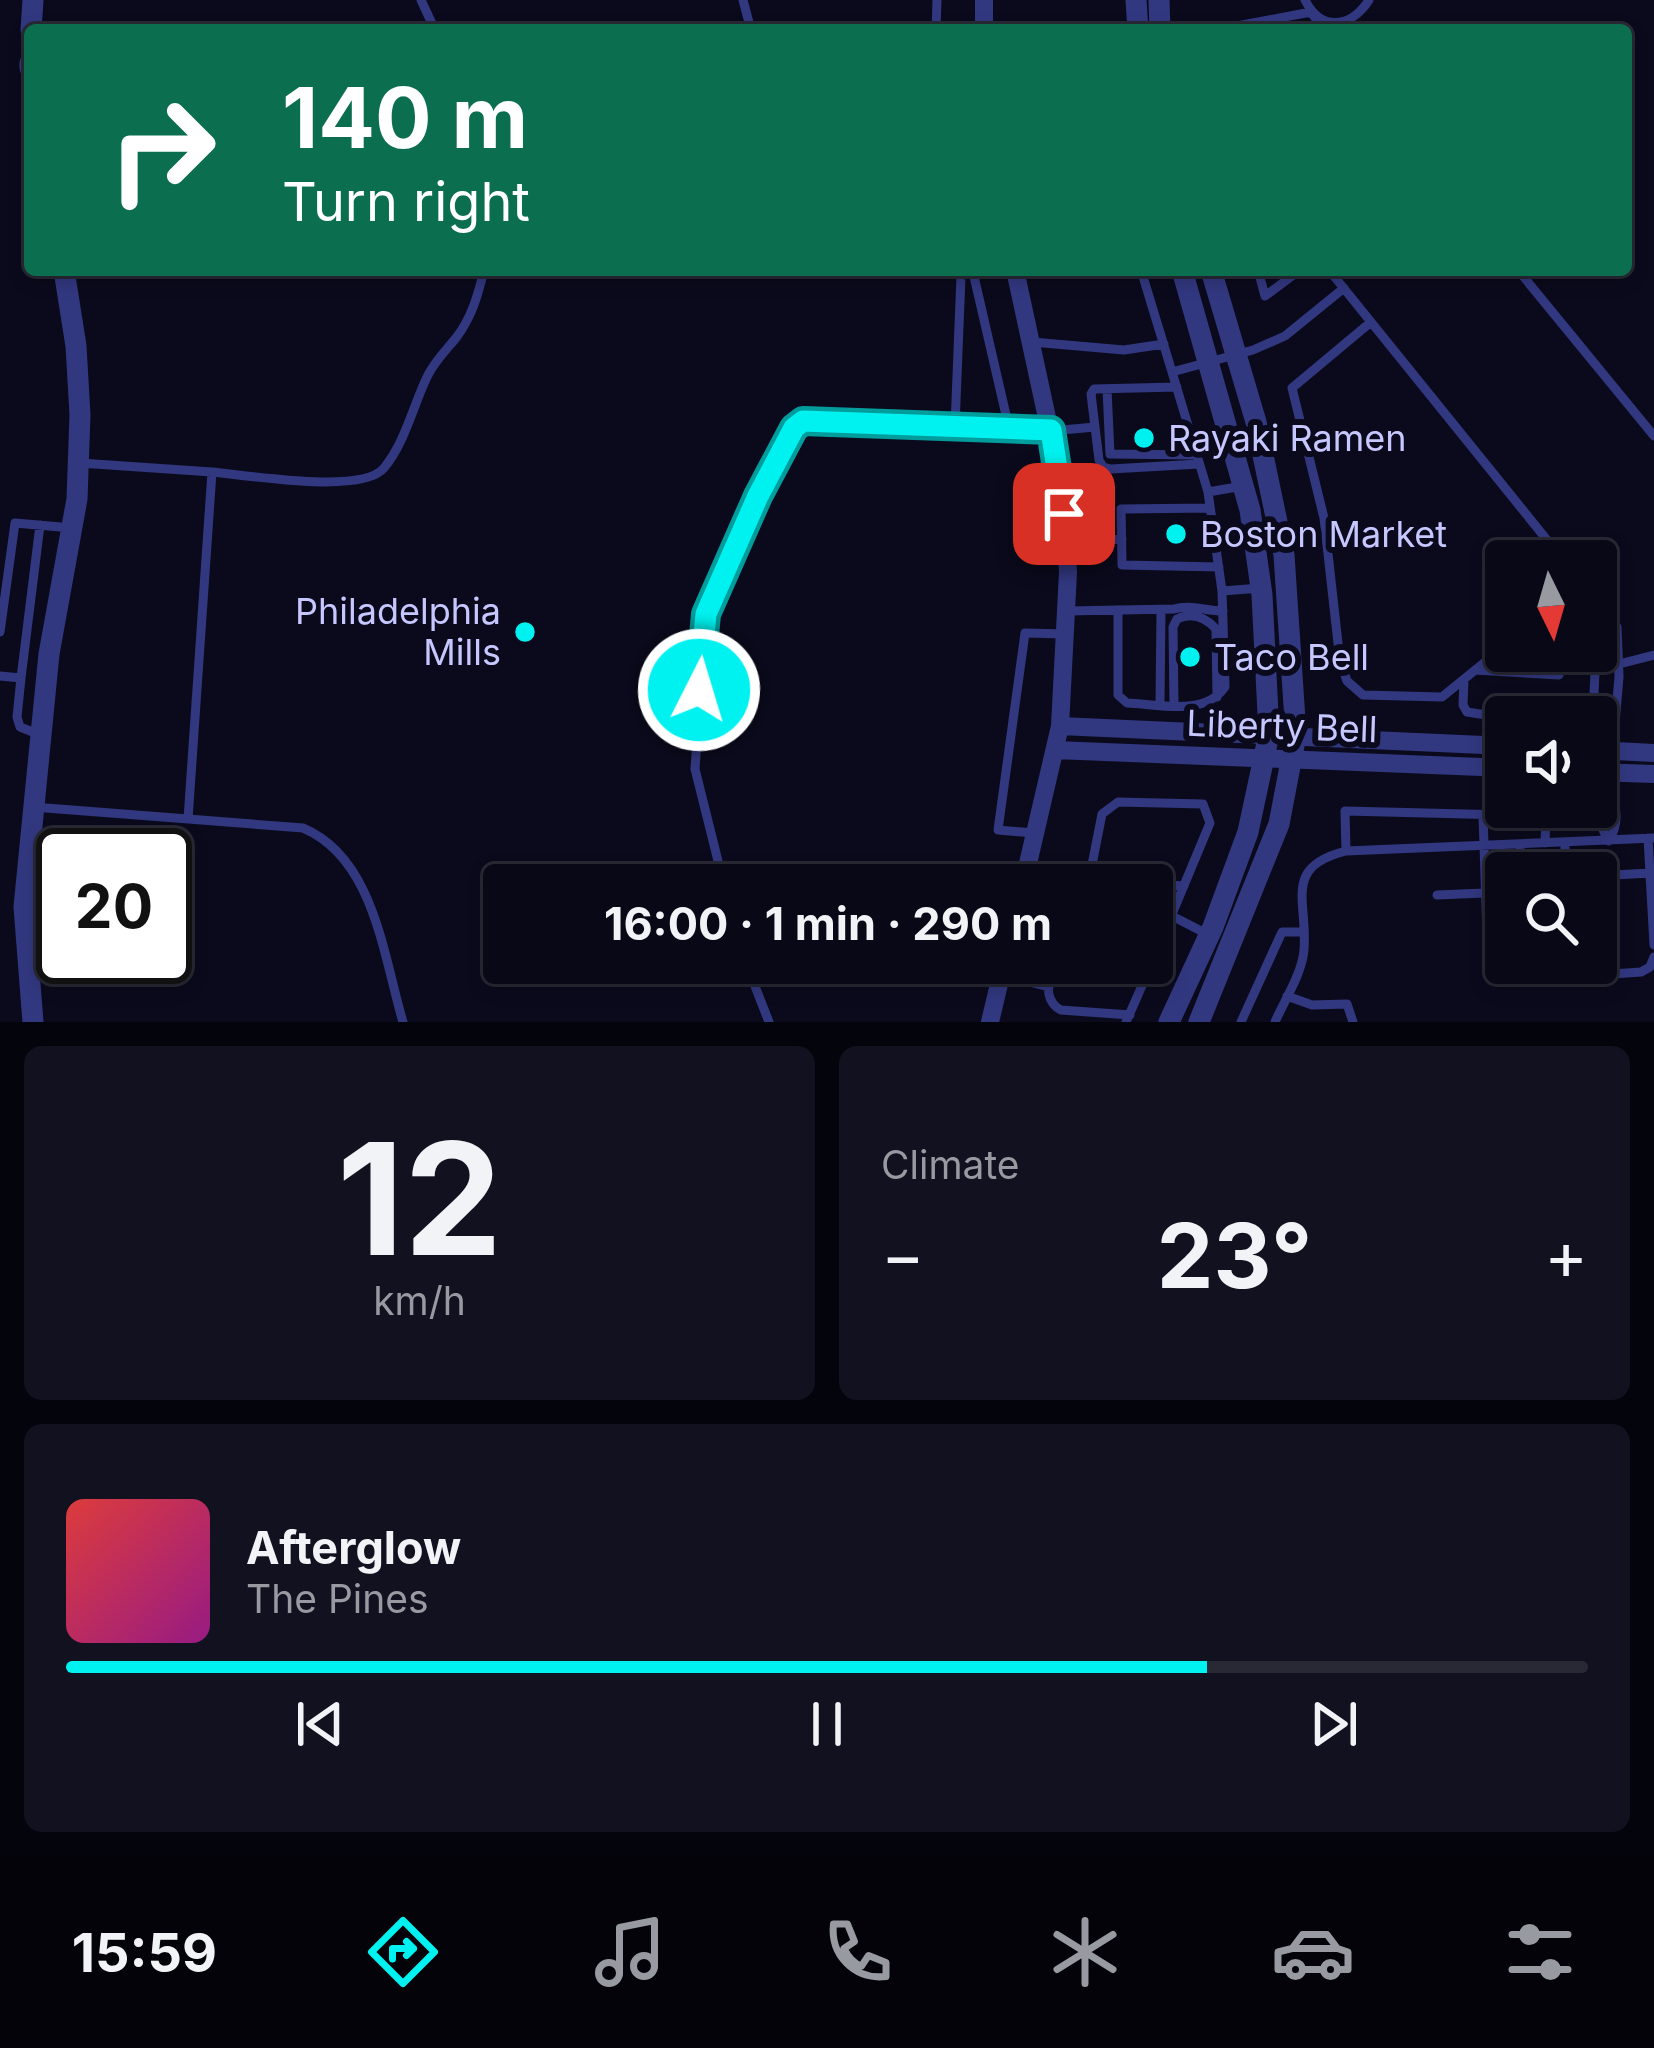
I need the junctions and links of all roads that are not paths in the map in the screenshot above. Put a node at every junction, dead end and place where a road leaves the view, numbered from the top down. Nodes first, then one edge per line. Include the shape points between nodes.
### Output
1 (1305, 0) edge
2 (1369, 0) edge
3 (1310, 12) junction
4 (1247, 24) edge
5 (1319, 24) edge
6 (1334, 24) edge
7 (1341, 24) edge
8 (65, 276) edge
9 (483, 276) edge
10 (961, 276) edge
11 (974, 276) edge
12 (1016, 276) edge
13 (1143, 276) edge
14 (1185, 276) edge
15 (1213, 276) edge
16 (1260, 276) edge
17 (1292, 276) edge
18 (1334, 276) edge
19 (1523, 276) edge
20 (1344, 288) junction
21 (1371, 322) junction
22 (1031, 342) junction
23 (1163, 344) junction
24 (1236, 355) junction
25 (1209, 362) junction
26 (1172, 371) junction
27 (1177, 387) junction
28 (1107, 388) junction
29 (955, 426) junction
30 (1095, 427) junction
31 (1009, 428) junction
32 (1051, 430) junction
33 (1654, 436) edge
34 (1198, 459) junction
35 (79, 463) junction
36 (212, 472) junction
37 (1243, 486) junction
38 (1208, 492) junction
39 (1210, 508) junction
40 (40, 525) junction
41 (72, 528) junction
42 (1122, 539) junction
43 (1547, 540) edge
44 (1066, 542) junction
45 (1219, 567) junction
46 (1261, 588) junction
47 (1222, 592) junction
48 (1118, 610) junction
49 (1161, 610) junction
50 (1223, 610) junction
51 (1067, 611) junction
52 (1617, 628) edge
53 (0, 632) edge
54 (1066, 634) junction
55 (1654, 655) edge
56 (1485, 662) edge
57 (1619, 664) junction
58 (1475, 670) junction
59 (1485, 671) edge
60 (1509, 672) edge
61 (1559, 672) edge
62 (0, 676) edge
63 (21, 678) junction
64 (1464, 679) junction
65 (1613, 696) edge
66 (1217, 697) junction
67 (1160, 704) junction
68 (1174, 705) junction
69 (1485, 715) edge
70 (1060, 726) junction
71 (1269, 734) junction
72 (40, 735) junction
73 (1296, 735) junction
74 (1485, 745) edge
75 (1055, 750) junction
76 (1617, 751) edge
77 (1654, 753) edge
78 (1264, 757) junction
79 (1292, 759) junction
80 (1485, 767) edge
81 (1654, 774) edge
82 (1617, 777) edge
83 (32, 807) junction
84 (1483, 814) junction
85 (188, 819) junction
86 (1616, 828) edge
87 (1036, 833) junction
88 (1651, 838) edge
89 (1609, 841) junction
90 (1564, 842) junction
91 (1546, 843) junction
92 (1520, 844) junction
93 (1482, 845) junction
94 (1346, 851) junction
95 (1521, 852) edge
96 (1564, 852) edge
97 (719, 864) edge
98 (1028, 864) edge
99 (1092, 864) edge
100 (1650, 873) junction
101 (1617, 875) edge
102 (1173, 885) edge
103 (1184, 886) junction
104 (1484, 892) junction
105 (1437, 895) dead end
106 (1485, 910) edge
107 (1173, 914) edge
108 (1173, 917) edge
109 (1303, 932) junction
110 (1209, 935) junction
111 (1654, 945) edge
112 (1654, 957) edge
113 (1617, 974) edge
114 (754, 984) edge
115 (999, 984) edge
116 (1041, 984) edge
117 (1049, 984) edge
118 (1143, 984) edge
119 (1049, 987) junction
120 (1287, 996) junction
121 (1128, 1018) edge
122 (33, 1022) edge
123 (403, 1022) edge
124 (769, 1022) edge
125 (990, 1022) edge
126 (1169, 1022) edge
127 (1199, 1022) edge
128 (1241, 1022) edge
129 (1275, 1022) edge
130 (1352, 1022) edge

1 - 3 lane
2 - 7 lane
3 - 4 lane
3 - 5 lane
3 - 6 lane
8 - 35 street
9 - 36 lane via 466,323 428,375 378,475 346,482
10 - 29 lane
11 - 31 lane
12 - 22 street
13 - 23 lane
14 - 25 street
15 - 24 street
16 - 17 lane via 1265,296
18 - 20 lane
19 - 33 lane
20 - 21 lane
20 - 24 lane via 1285,336
21 - 43 lane
21 - 64 lane via 1292,388 1324,518 1340,661 1363,694 1442,697
22 - 23 lane via 1124,350
22 - 32 street
23 - 26 lane
24 - 25 lane
24 - 73 street via 1284,555
25 - 26 lane
25 - 37 street
26 - 27 lane
27 - 28 lane
27 - 34 lane
28 - 30 lane via 1091,394
28 - 34 lane via 1111,454
29 - 31 lane
29 - 97 lane via 803,421 794,428 706,614 694,769
30 - 32 lane
30 - 34 lane via 1102,467
31 - 32 lane
32 - 44 street
34 - 38 lane
35 - 36 lane
35 - 41 street
36 - 85 lane
37 - 38 lane
37 - 46 street
38 - 39 lane
39 - 42 lane via 1121,509
39 - 45 lane
40 - 41 lane
40 - 53 lane via 14,523
40 - 63 lane
41 - 72 street
42 - 44 lane
42 - 45 lane via 1122,565
44 - 51 street
45 - 47 lane
46 - 47 lane
46 - 71 street
47 - 50 lane
48 - 49 lane
48 - 51 lane
48 - 67 lane via 1118,695
49 - 50 lane
49 - 67 lane
50 - 66 lane via 1225,687
51 - 54 street
52 - 57 lane
54 - 70 street
54 - 87 lane via 1025,634 998,830
55 - 57 lane
56 - 58 lane
57 - 65 lane
58 - 59 lane
58 - 64 lane
60 - 61 lane
62 - 63 lane
63 - 72 lane via 20,727
64 - 69 lane via 1466,712
66 - 68 lane via 1202,706
66 - 68 lane via 1216,629 1185,615 1173,627
67 - 68 lane
70 - 71 street, Liberty Bell
70 - 75 street
71 - 73 street, Liberty Bell
71 - 78 street
72 - 83 street
73 - 74 street, Liberty Bell
73 - 79 street
75 - 78 street, Liberty Bell
75 - 87 street
76 - 77 street
78 - 79 street, Liberty Bell
78 - 110 street
79 - 80 street, Liberty Bell
79 - 127 street via 1279,824
81 - 82 street
83 - 85 lane
83 - 122 street via 24,907
84 - 91 lane via 1546,816
84 - 93 lane
84 - 94 lane via 1345,811
85 - 123 lane via 303,828 339,849 368,905
86 - 89 lane
87 - 98 street
88 - 89 lane
88 - 100 lane
89 - 90 lane
90 - 91 lane
90 - 96 lane
91 - 92 lane
92 - 93 lane
92 - 95 lane
93 - 94 lane
93 - 104 lane
94 - 109 lane via 1307,869
99 - 103 lane via 1102,814 1118,802 1203,804 1210,824
100 - 101 lane
100 - 111 lane
102 - 103 lane
103 - 107 lane
104 - 105 lane
104 - 106 lane
108 - 110 lane
109 - 120 lane via 1304,955
109 - 128 lane via 1282,932
110 - 126 street
112 - 113 lane via 1641,972
114 - 124 lane
115 - 125 street
116 - 119 lane
117 - 119 lane
118 - 121 lane
119 - 121 lane via 1061,1010
120 - 129 lane
120 - 130 lane via 1347,1004

